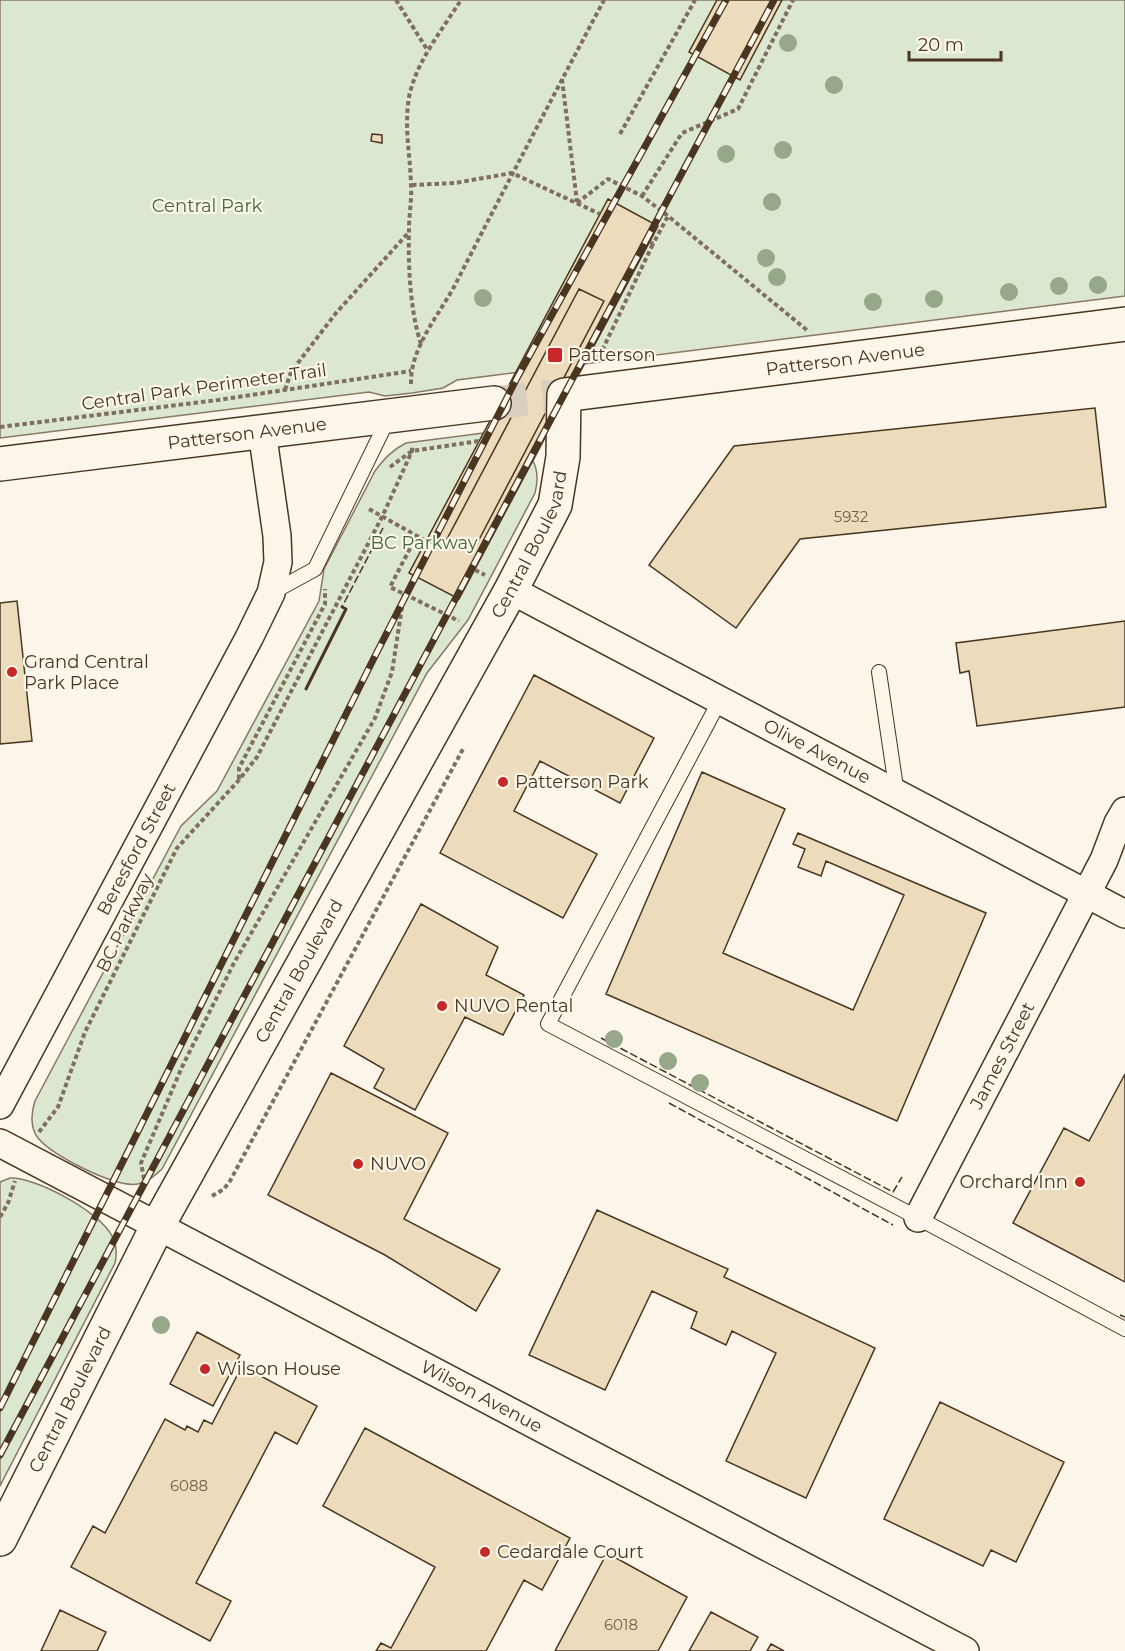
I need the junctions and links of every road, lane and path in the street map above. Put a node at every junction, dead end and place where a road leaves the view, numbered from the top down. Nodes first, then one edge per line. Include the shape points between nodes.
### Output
1 (396, 0) edge
2 (461, 0) edge
3 (604, 0) edge
4 (695, 0) edge
5 (793, 0) edge
6 (428, 51) junction
7 (562, 79) junction
8 (621, 134) dead end
9 (512, 173) junction
10 (412, 185) junction
11 (642, 196) junction
12 (577, 203) junction
13 (600, 214) dead end
14 (668, 216) junction
15 (409, 232) junction
16 (1125, 324) edge
17 (808, 331) dead end
18 (421, 344) junction
19 (599, 357) dead end
20 (411, 370) junction
21 (285, 390) junction
22 (564, 395) joint
23 (494, 403) tunnel mouth
24 (401, 404) junction
25 (0, 428) edge
26 (262, 431) junction
27 (479, 441) dead end
28 (412, 450) junction
29 (0, 464) edge
30 (388, 469) dead end
31 (365, 507) dead end
32 (383, 515) junction
33 (417, 535) junction
34 (426, 541) dead end
35 (488, 564) dead end
36 (326, 582) dead end
37 (479, 582) dead end
38 (511, 590) junction
39 (271, 592) junction
40 (404, 594) junction
41 (463, 615) dead end
42 (879, 672) dead end
43 (720, 700) junction
44 (239, 780) junction
45 (897, 794) junction
46 (1125, 811) edge
47 (1086, 893) junction
48 (1125, 914) edge
49 (0, 1105) edge
50 (37, 1136) dead end
51 (0, 1143) edge
52 (17, 1178) dead end
53 (144, 1179) dead end
54 (0, 1216) edge
55 (918, 1218) junction
56 (158, 1225) junction
57 (1125, 1329) edge
58 (0, 1539) edge
59 (965, 1651) edge

1 - 6 path
2 - 6 path
3 - 7 path
4 - 8 path
5 - 11 path via 738,109 682,133
6 - 10 path via 409,96 406,139
7 - 9 path
7 - 12 path
9 - 10 path via 455,183
9 - 12 path
9 - 18 path
10 - 15 path
11 - 12 path via 608,179
11 - 14 path
12 - 13 path
14 - 17 path
14 - 19 path via 651,243
15 - 18 path via 413,320
15 - 21 path via 336,313 291,372
16 - 22 street, Patterson Avenue
18 - 20 path
20 - 21 path, Central Park Perimeter Trail
20 - 24 path
21 - 25 path, Central Park Perimeter Trail
22 - 38 street, Central Boulevard via 563,457 555,505
23 - 24 street, Patterson Avenue
24 - 26 street, Patterson Avenue
24 - 39 lane via 315,569
26 - 29 street, Patterson Avenue
26 - 39 street, Beresford Street via 277,536 278,562
27 - 28 path
28 - 30 path
28 - 32 path, BC Parkway
31 - 32 path
32 - 33 path
32 - 44 path, BC Parkway via 257,757
33 - 34 path
33 - 40 path via 390,587
35 - 37 path
36 - 44 path via 325,604 239,768
38 - 43 street, Olive Avenue
38 - 56 street, Central Boulevard
39 - 49 street, Beresford Street
40 - 41 path via 459,622
40 - 53 path via 392,672 375,718 234,963 192,1046 141,1163
42 - 45 lane
43 - 45 street, Olive Avenue
43 - 55 lane via 548,1024
44 - 50 path, BC Parkway via 177,848 85,1032 58,1107
45 - 47 street, Olive Avenue
46 - 47 street, James Street
47 - 48 street, Olive Avenue
47 - 55 street, James Street
51 - 56 street, Wilson Avenue
52 - 54 path
55 - 57 lane
56 - 58 street, Central Boulevard
56 - 59 street, Wilson Avenue

